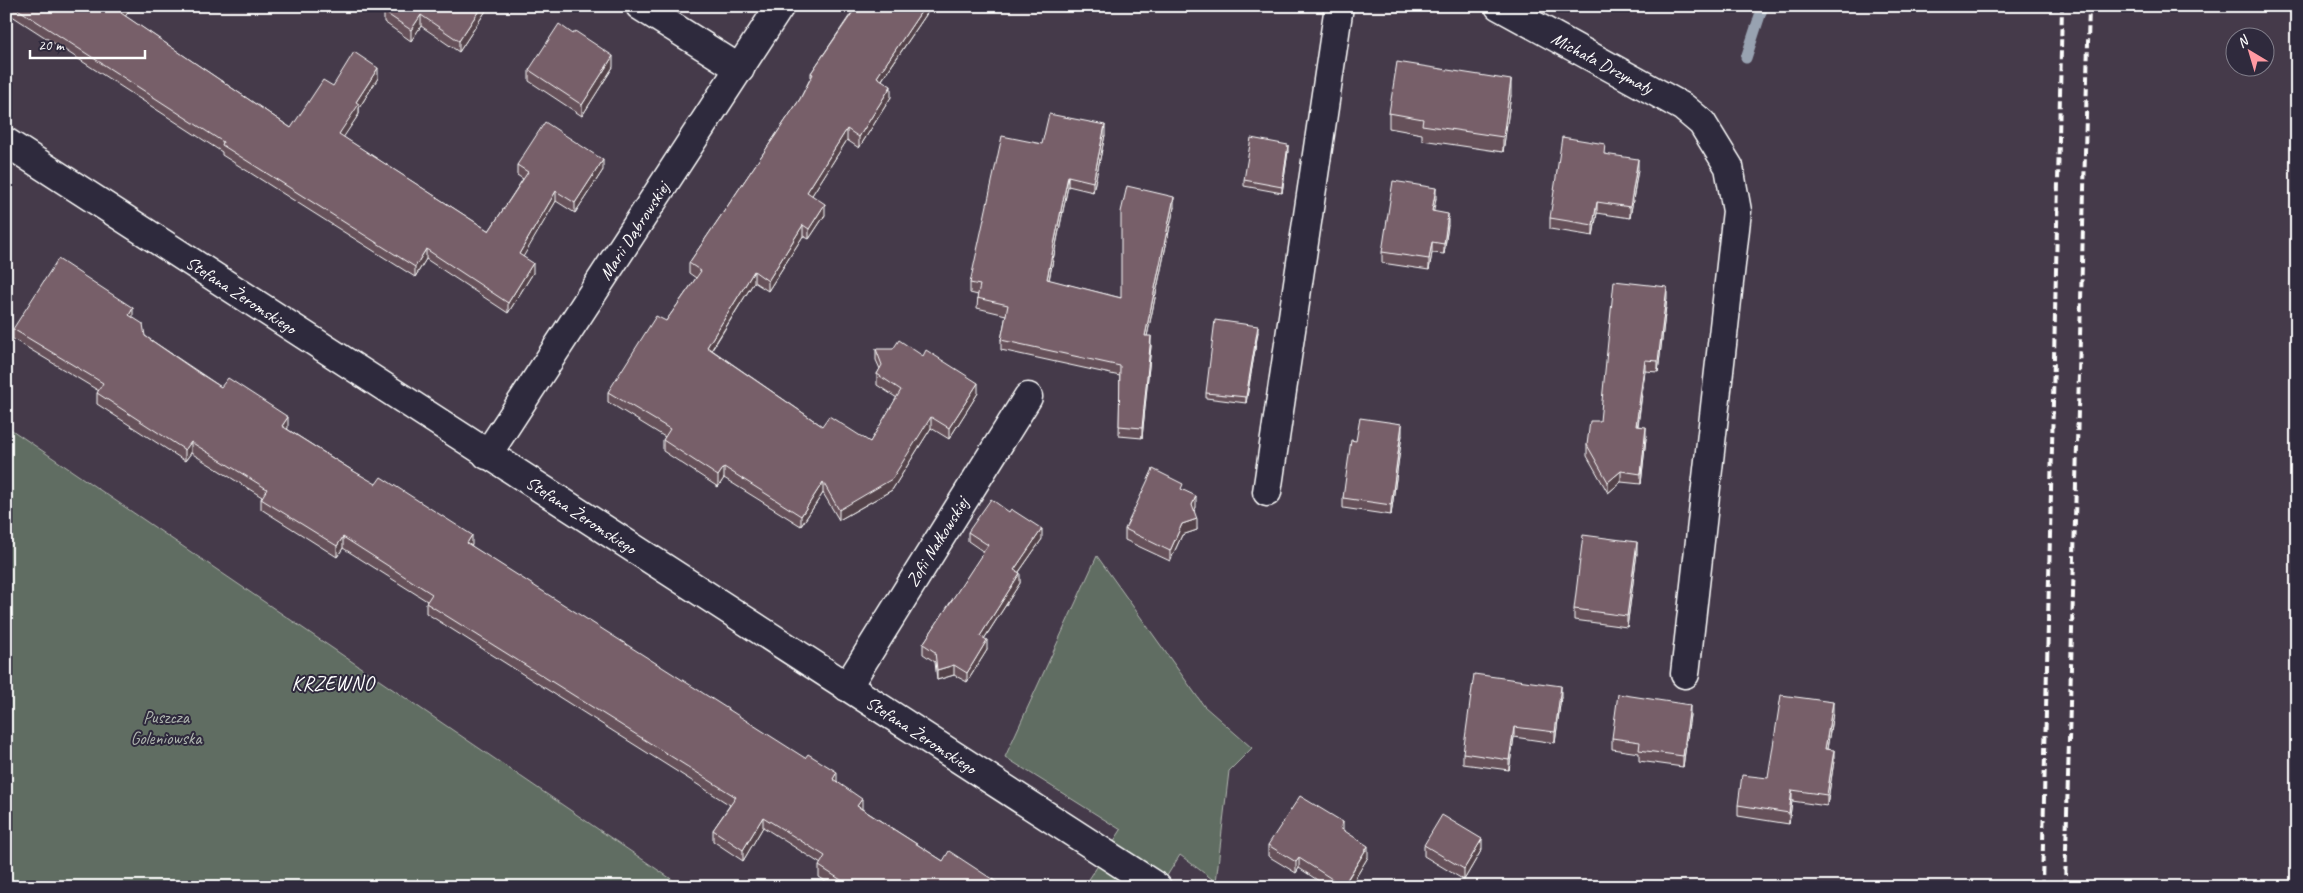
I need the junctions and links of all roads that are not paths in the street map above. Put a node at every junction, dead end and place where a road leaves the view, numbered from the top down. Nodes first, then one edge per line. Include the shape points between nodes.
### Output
1 (640, 6) edge
2 (780, 6) edge
3 (1339, 6) edge
4 (1499, 6) edge
5 (740, 69) junction
6 (6, 142) edge
7 (1028, 397) dead end
8 (487, 455) junction
9 (1267, 492) dead end
10 (1686, 674) dead end
11 (847, 687) junction
12 (1157, 887) edge

1 - 5 street
2 - 5 street, Marii Dąbrowskiej
3 - 9 street
4 - 10 street, Michała Drzymały via 1683,107 1702,123 1729,167 1737,211
5 - 8 street, Marii Dąbrowskiej
6 - 8 street, Stefana Żeromskiego
7 - 11 street, Zofii Nałkowskiej
8 - 11 street, Stefana Żeromskiego
11 - 12 street, Stefana Żeromskiego

